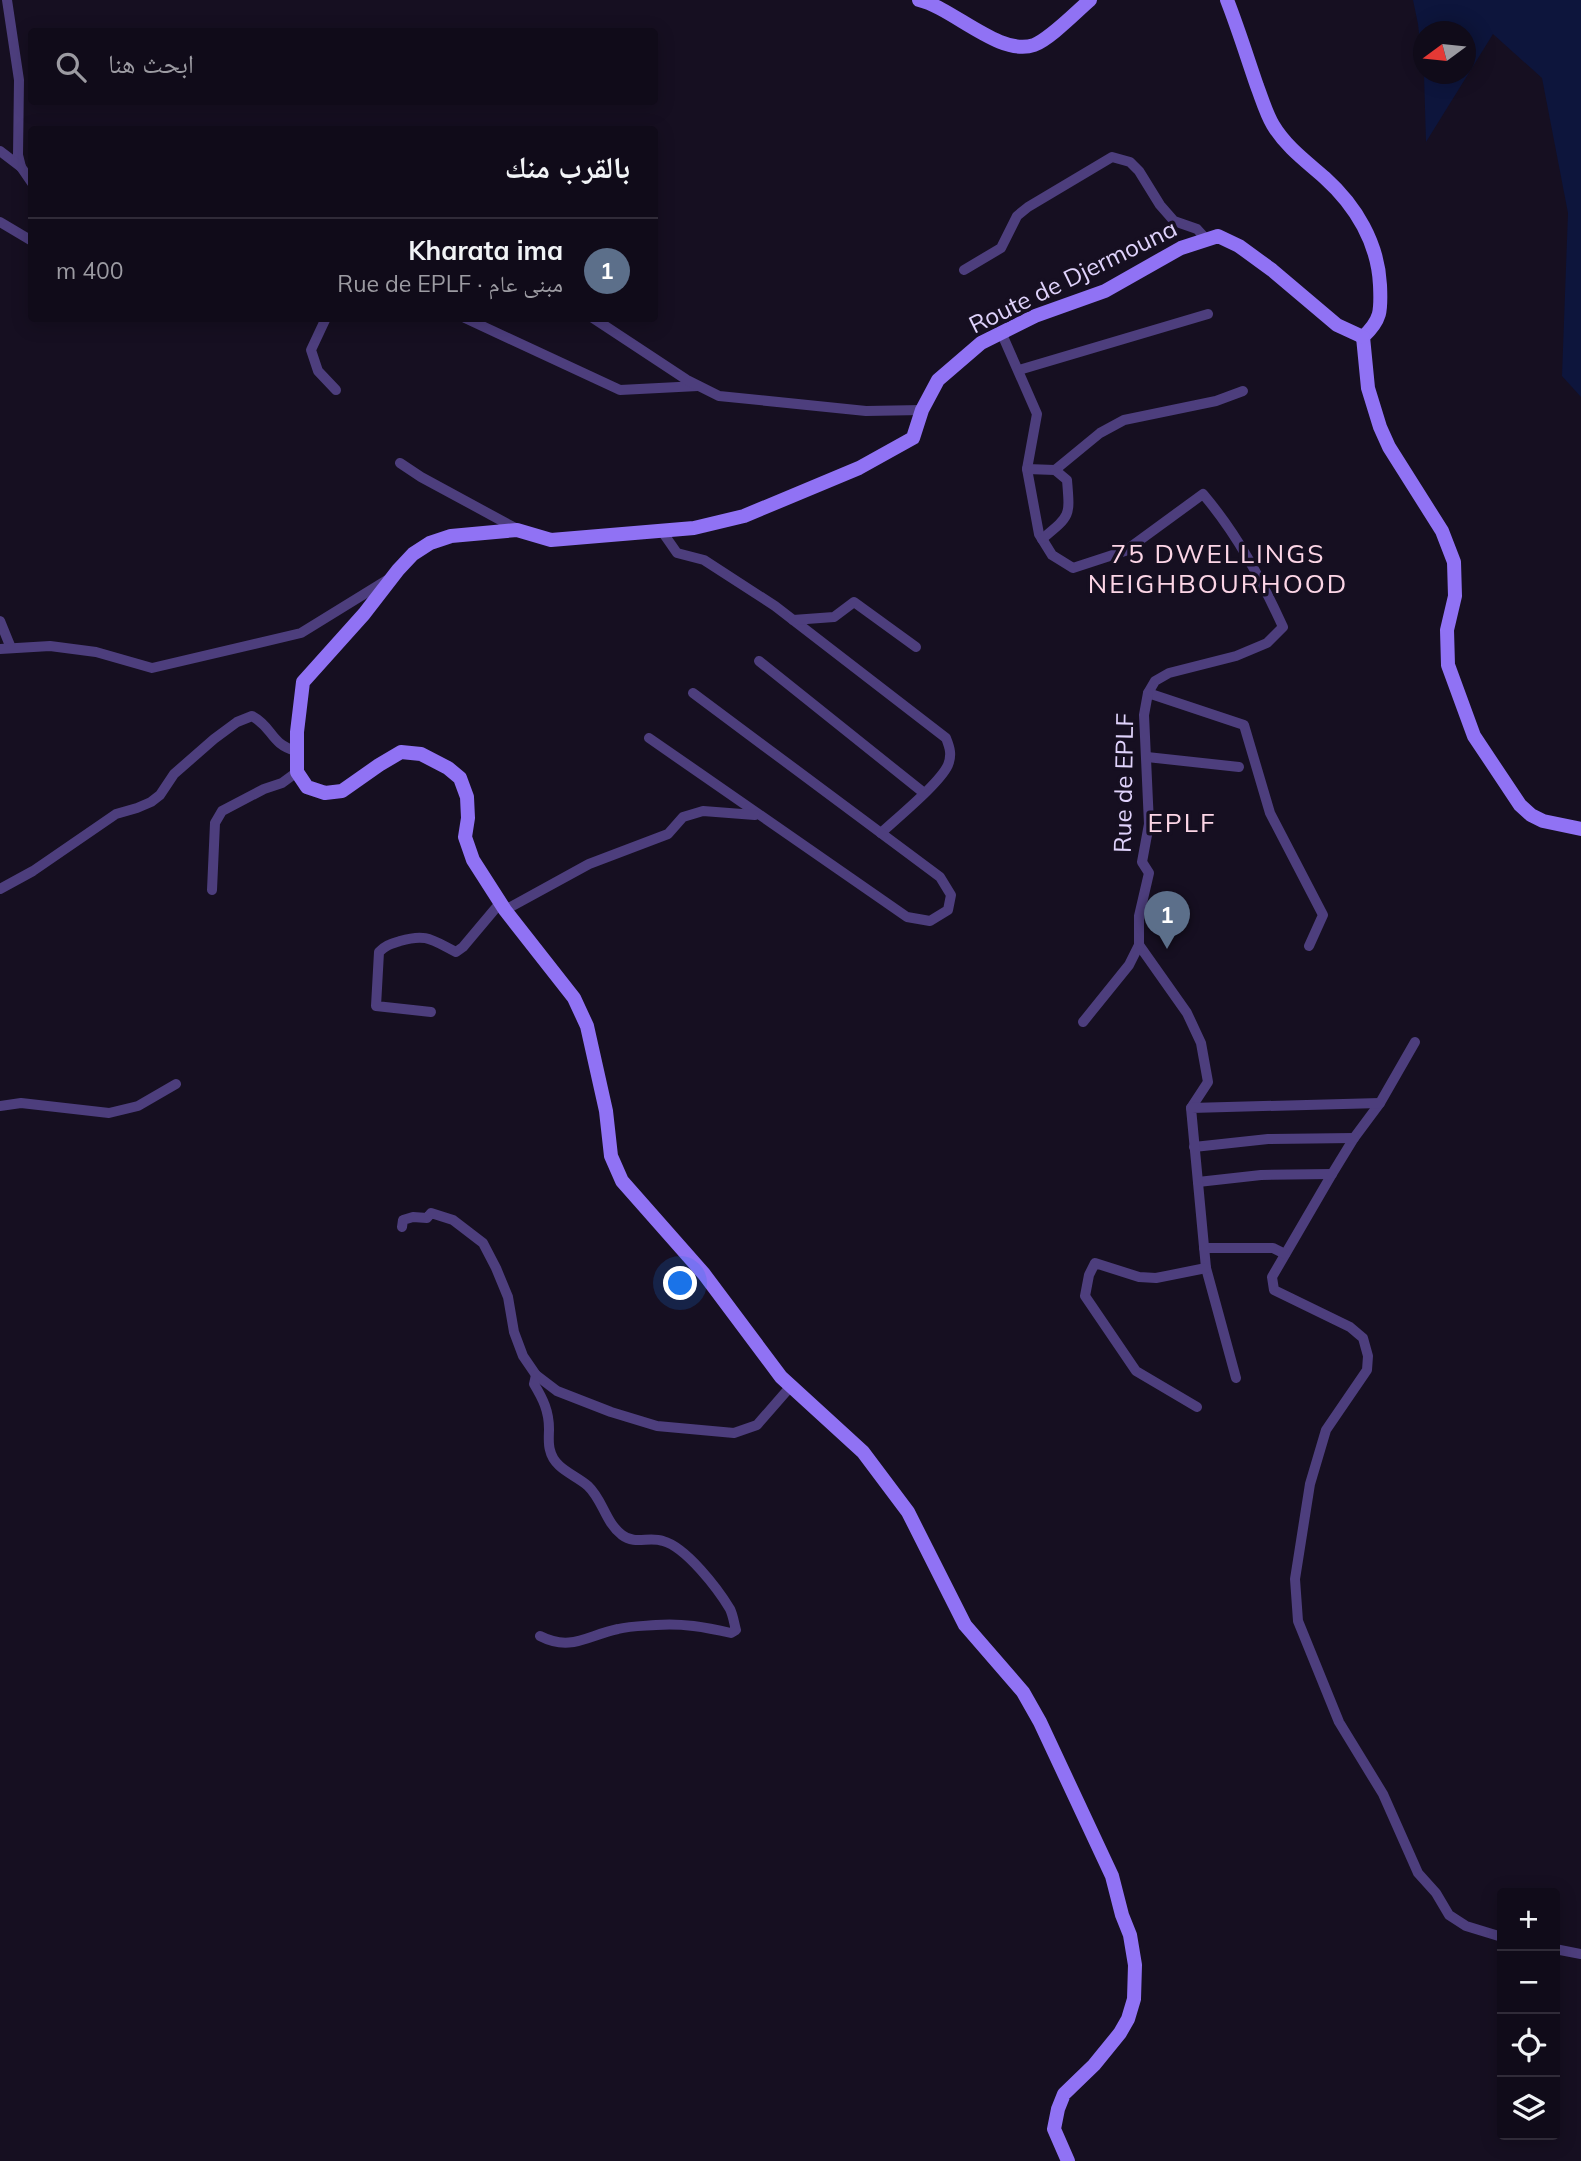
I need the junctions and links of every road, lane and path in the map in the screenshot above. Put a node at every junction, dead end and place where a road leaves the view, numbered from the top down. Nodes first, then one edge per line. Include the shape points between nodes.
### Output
1 (7, 0) edge
2 (919, 0) edge
3 (1090, 0) edge
4 (1227, 0) edge
5 (0, 151) edge
6 (21, 167) junction
7 (28, 177) edge
8 (0, 222) edge
9 (28, 239) edge
10 (1206, 240) junction
11 (964, 270) dead end
12 (1208, 314) dead end
13 (324, 322) edge
14 (474, 322) edge
15 (599, 322) edge
16 (1001, 332) junction
17 (1363, 337) junction
18 (1019, 370) junction
19 (699, 386) junction
20 (337, 390) dead end
21 (1243, 391) dead end
22 (922, 410) junction
23 (400, 463) dead end
24 (1027, 469) junction
25 (1055, 470) junction
26 (517, 530) junction
27 (661, 530) junction
28 (1042, 539) junction
29 (391, 578) junction
30 (793, 620) junction
31 (0, 621) edge
32 (916, 647) dead end
33 (11, 648) junction
34 (0, 649) edge
35 (759, 661) dead end
36 (1149, 692) junction
37 (693, 693) dead end
38 (649, 738) dead end
39 (296, 744) junction
40 (1147, 757) junction
41 (1239, 767) dead end
42 (297, 772) junction
43 (924, 793) junction
44 (757, 815) junction
45 (1581, 829) edge
46 (881, 833) junction
47 (0, 889) edge
48 (212, 890) dead end
49 (503, 906) junction
50 (1139, 945) junction
51 (1309, 946) dead end
52 (430, 1012) dead end
53 (1083, 1022) dead end
54 (1415, 1042) dead end
55 (176, 1084) dead end
56 (1380, 1103) junction
57 (0, 1106) edge
58 (1191, 1108) junction
59 (1354, 1138) junction
60 (1194, 1147) junction
61 (1332, 1174) junction
62 (1198, 1182) junction
63 (401, 1227) dead end
64 (1204, 1248) junction
65 (1285, 1254) junction
66 (1206, 1268) junction
67 (536, 1374) junction
68 (1236, 1378) dead end
69 (791, 1386) junction
70 (1197, 1407) dead end
71 (540, 1636) dead end
72 (1497, 1935) edge
73 (1560, 1950) edge
74 (1581, 1954) edge
75 (1068, 2161) edge

1 - 6 street via 19,79
2 - 3 street via 1018,46 1043,40
4 - 17 street via 1273,125 1345,199 1375,250 1381,303 1377,324
5 - 6 street
6 - 7 street
8 - 9 street
10 - 11 street via 1197,229 1174,221 1130,162 1112,157 1028,207 1017,216 1002,248
10 - 16 street, Route de Djermouna via 1181,247 1105,291
10 - 17 street, Route de Djermouna via 1218,236 1239,246 1337,325
12 - 18 street
13 - 20 street via 311,351 318,371
14 - 19 street via 620,390
15 - 19 street
16 - 18 street
16 - 22 street, Route de Djermouna via 938,380
17 - 45 street via 1368,388 1380,428 1442,531 1454,562 1455,596 1447,656 1474,736 1531,816
18 - 24 street via 1037,414
19 - 22 street via 719,396 744,399 866,411
21 - 25 street via 1124,421 1100,433
22 - 27 street, Route de Djermouna via 913,438 859,468 744,516 694,528
23 - 26 street
24 - 25 street
24 - 28 street
25 - 28 street via 1067,480 1070,509 1065,520
26 - 27 street, Route de Djermouna via 551,540
26 - 29 street, Route de Djermouna via 451,536 413,554
27 - 30 street via 677,553 704,560
28 - 36 street via 1052,555 1073,568 1125,551 1203,494 1225,520 1283,627 1267,643 1236,656 1169,673 1155,681
29 - 33 street via 301,634 152,668 96,652 50,646
29 - 39 street, Route de Djermouna via 303,682
30 - 32 street via 834,617 854,602
30 - 43 street via 946,738 949,764
31 - 33 street
33 - 34 street
35 - 43 street
36 - 40 street, Rue de EPLF via 1144,715
36 - 51 street via 1244,725 1270,813 1323,915
37 - 46 street
38 - 44 street
39 - 42 street, Route de Djermouna
39 - 47 street via 296,751 282,747 252,716 237,722 174,774 151,802 116,814
40 - 41 street
40 - 50 street, Rue de EPLF via 1149,824 1142,862 1149,873 1139,916
42 - 48 street via 222,811 215,823
42 - 49 street via 307,787 326,793 342,791 401,752 421,754 448,768 460,778 467,797 465,837 473,860
43 - 46 street
44 - 46 street via 906,917 930,921 948,910 951,895 940,877
44 - 49 street via 704,811 683,817 668,834 589,864
49 - 52 street via 456,952 416,936 386,945 379,952 376,1006
49 - 69 street via 574,998 587,1026 600,1077 611,1156 622,1181 704,1274
50 - 53 street via 1129,965
50 - 58 street via 1187,1013 1201,1043 1208,1082
54 - 56 street
55 - 57 street via 138,1106 109,1113 21,1103
56 - 58 street
56 - 59 street
58 - 60 street
59 - 60 street via 1268,1139
59 - 61 street
60 - 62 street
61 - 62 street
61 - 65 street
62 - 64 street
63 - 67 street via 403,1220 427,1218 431,1213 453,1220 483,1243 508,1297 523,1356
64 - 65 street via 1273,1248
64 - 66 street
65 - 72 street via 1272,1277 1274,1290 1350,1327 1363,1338 1368,1356 1367,1370 1326,1430 1310,1484 1295,1579 1298,1621 1339,1722 1383,1794 1418,1873 1449,1916
66 - 68 street
66 - 70 street via 1156,1278 1096,1264 1085,1296 1136,1371
67 - 69 street via 557,1391 657,1426 734,1433 757,1425
67 - 71 street via 534,1384 545,1401 550,1450 558,1465 590,1487 622,1535 636,1541 667,1541 682,1552 732,1612 736,1630 656,1625 617,1629 570,1644
69 - 75 street via 863,1452 908,1512 965,1625 1023,1692 1112,1876 1130,1935 1135,1999 1120,2033 1064,2094 1054,2129
73 - 74 street

